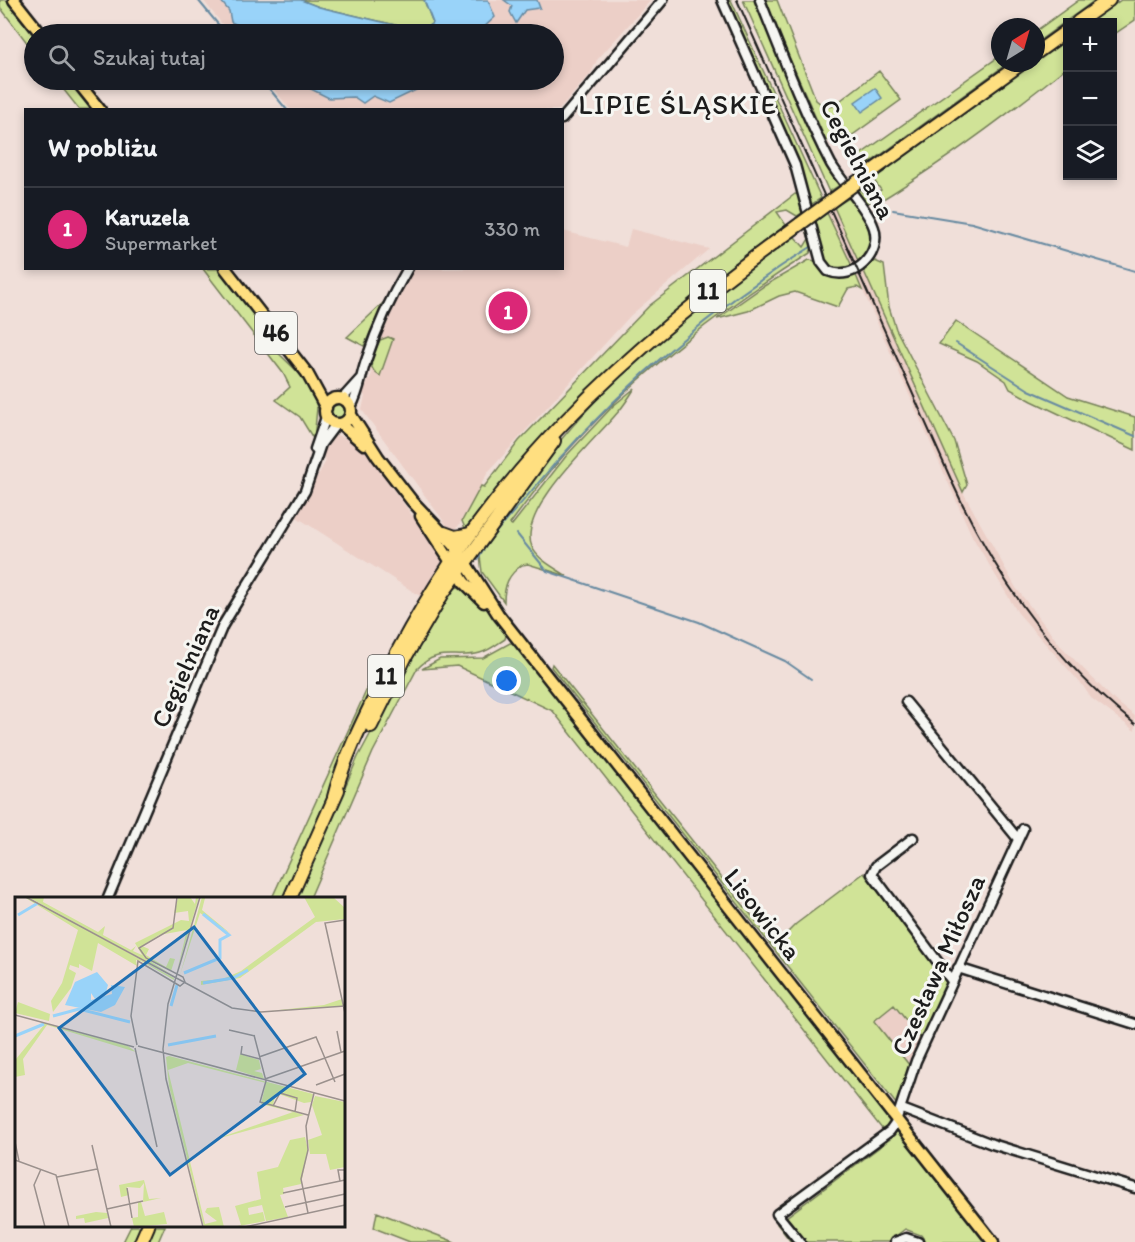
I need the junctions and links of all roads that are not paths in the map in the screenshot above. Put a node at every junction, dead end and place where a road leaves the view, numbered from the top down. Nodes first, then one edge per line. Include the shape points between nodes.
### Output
1 (14, 0) edge
2 (663, 0) edge
3 (722, 0) edge
4 (760, 0) edge
5 (1109, 0) edge
6 (1084, 18) edge
7 (33, 24) edge
8 (1063, 34) edge
9 (1045, 47) edge
10 (1010, 72) edge
11 (84, 90) edge
12 (98, 108) edge
13 (564, 117) edge
14 (227, 270) edge
15 (407, 270) edge
16 (307, 373) junction
17 (363, 375) junction
18 (601, 383) junction
19 (340, 399) junction
20 (351, 411) junction
21 (326, 412) junction
22 (339, 424) junction
23 (378, 457) junction
24 (316, 459) junction
25 (412, 501) junction
26 (444, 533) junction
27 (471, 534) junction
28 (458, 562) junction
29 (906, 702) dead end
30 (1023, 829) dead end
31 (913, 838) dead end
32 (1018, 839) junction
33 (108, 897) edge
34 (290, 897) edge
35 (958, 968) junction
36 (952, 981) junction
37 (1135, 1024) edge
38 (902, 1109) junction
39 (897, 1120) junction
40 (1135, 1188) edge
41 (148, 1227) edge
42 (141, 1242) edge
43 (800, 1242) edge
44 (896, 1242) edge
45 (918, 1242) edge
46 (993, 1242) edge

1 - 7 main road
2 - 13 street
3 - 4 street, Cegielniana via 795,165 821,262 828,271 845,273 872,255 874,227 830,161
5 - 6 highway
8 - 9 highway
10 - 18 highway, 11, bridge via 681,312
11 - 12 main road
14 - 16 main road, 46
15 - 17 street via 384,314
16 - 19 main road, 46
16 - 21 main road, 46
17 - 19 street
17 - 20 street
18 - 27 highway, 11 via 539,446
18 - 28 highway, 11
19 - 20 main road, 46
19 - 21 main road via 330,401
20 - 22 main road
20 - 23 main road, Lisowicka / 46
21 - 22 main road, 46
21 - 24 street, Cegielniana via 316,444
22 - 23 main road, Lisowicka / 46
22 - 24 street, Cegielniana via 326,435
23 - 25 main road, Lisowicka / 46
24 - 33 street, Cegielniana via 305,491 223,625
25 - 26 main road, Lisowicka / 46
25 - 28 main road, Lisowicka / 46
26 - 27 highway via 455,537
26 - 28 main road, Lisowicka / 46
27 - 28 highway, 11
28 - 34 highway, 11 via 334,797
28 - 39 main road, Lisowicka via 466,584 498,614
29 - 32 street
30 - 32 street, Czesława Miłosza
31 - 36 street via 876,866 872,874
32 - 35 street, Czesława Miłosza
35 - 36 street, Czesława Miłosza
35 - 37 street
36 - 38 street, Czesława Miłosza via 913,1069
38 - 39 street, Czesława Miłosza
38 - 40 street via 992,1144
39 - 43 street, Czesława Miłosza via 891,1131 777,1214
39 - 46 main road, Lisowicka
41 - 42 highway
44 - 45 street via 906,1238

